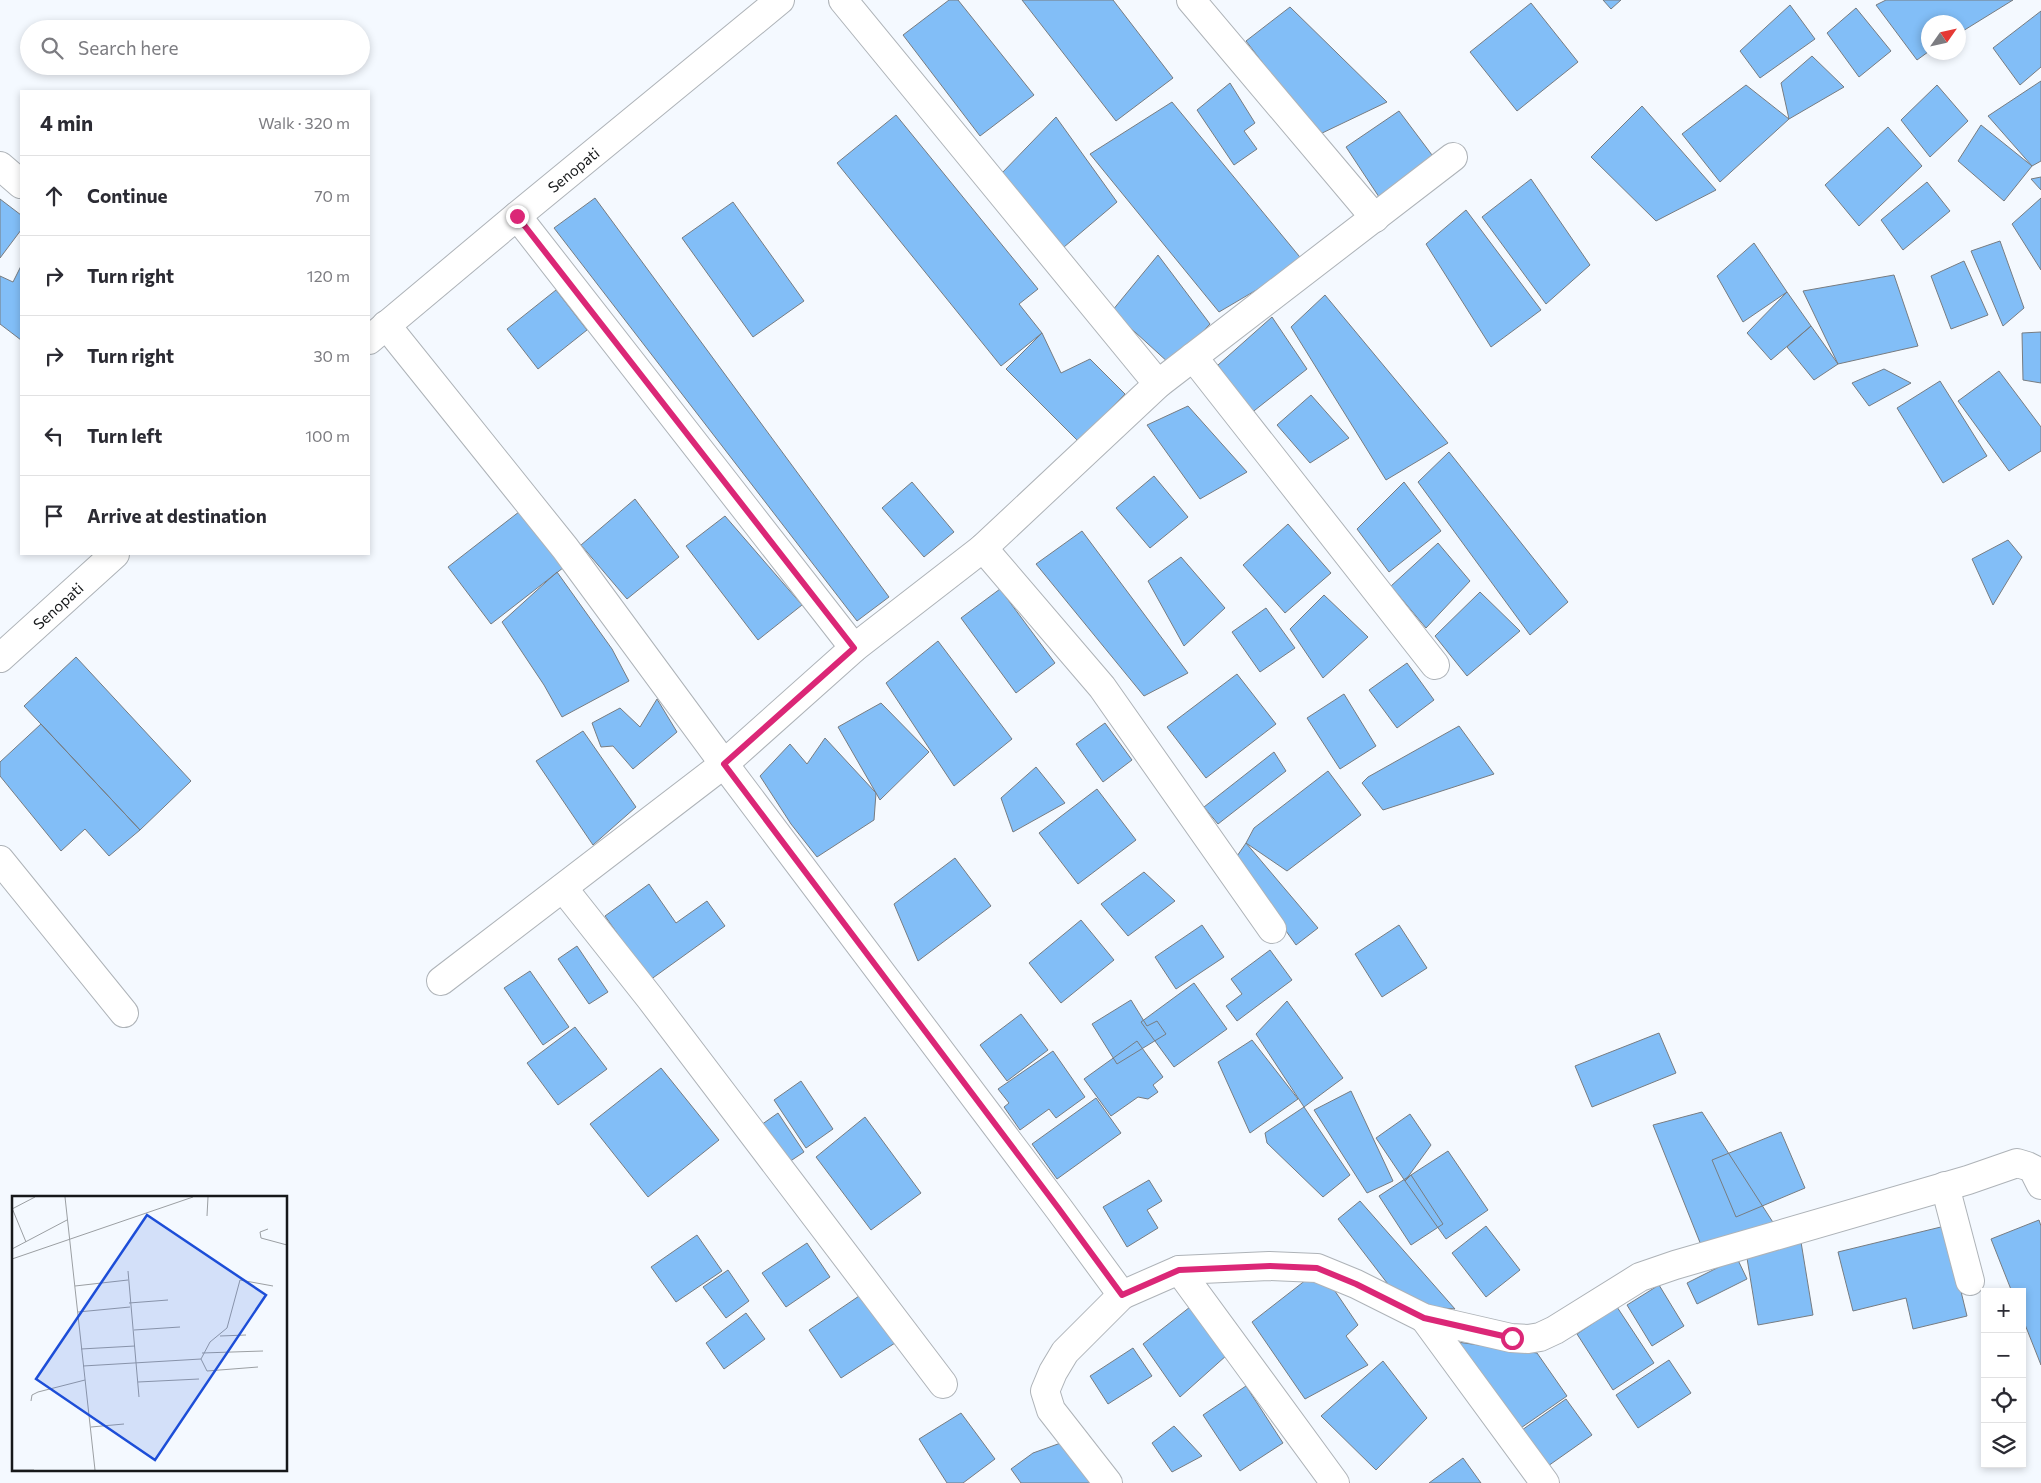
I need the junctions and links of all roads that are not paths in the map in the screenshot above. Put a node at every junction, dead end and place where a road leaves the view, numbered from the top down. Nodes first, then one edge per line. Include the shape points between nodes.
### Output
1 (780, 0) edge
2 (844, 0) edge
3 (1191, 0) edge
4 (1453, 157) dead end
5 (0, 166) edge
6 (20, 183) edge
7 (517, 216) junction
8 (1376, 218) junction
9 (377, 332) edge
10 (1193, 356) junction
11 (1158, 384) junction
12 (983, 548) junction
13 (114, 555) edge
14 (854, 648) junction
15 (0, 658) edge
16 (1435, 665) dead end
17 (724, 764) junction
18 (0, 860) edge
19 (562, 888) junction
20 (1272, 929) dead end
21 (440, 980) dead end
22 (124, 1013) dead end
23 (2041, 1185) edge
24 (1945, 1186) junction
25 (1179, 1270) junction
26 (1970, 1281) dead end
27 (1122, 1295) junction
28 (1424, 1318) junction
29 (943, 1384) dead end
30 (1108, 1483) edge
31 (1335, 1483) edge
32 (1545, 1483) edge

1 - 7 street, Senopati
2 - 11 street
3 - 8 street
4 - 8 street
5 - 6 street
7 - 9 street, Senopati
7 - 14 street
8 - 10 street
9 - 17 street via 565,548
10 - 11 street
10 - 16 street
11 - 12 street
12 - 14 street
12 - 20 street via 1102,687
13 - 15 street, Senopati
14 - 17 street
17 - 19 street
17 - 27 street
18 - 22 street
19 - 21 street
19 - 29 street via 650,998
23 - 24 street via 2033,1169 2017,1163
24 - 26 street
24 - 28 street via 1640,1278 1540,1337 1512,1338
25 - 27 street
25 - 28 street via 1270,1266 1317,1268
25 - 31 street
27 - 30 street via 1065,1352 1045,1391 1051,1410
28 - 32 street

